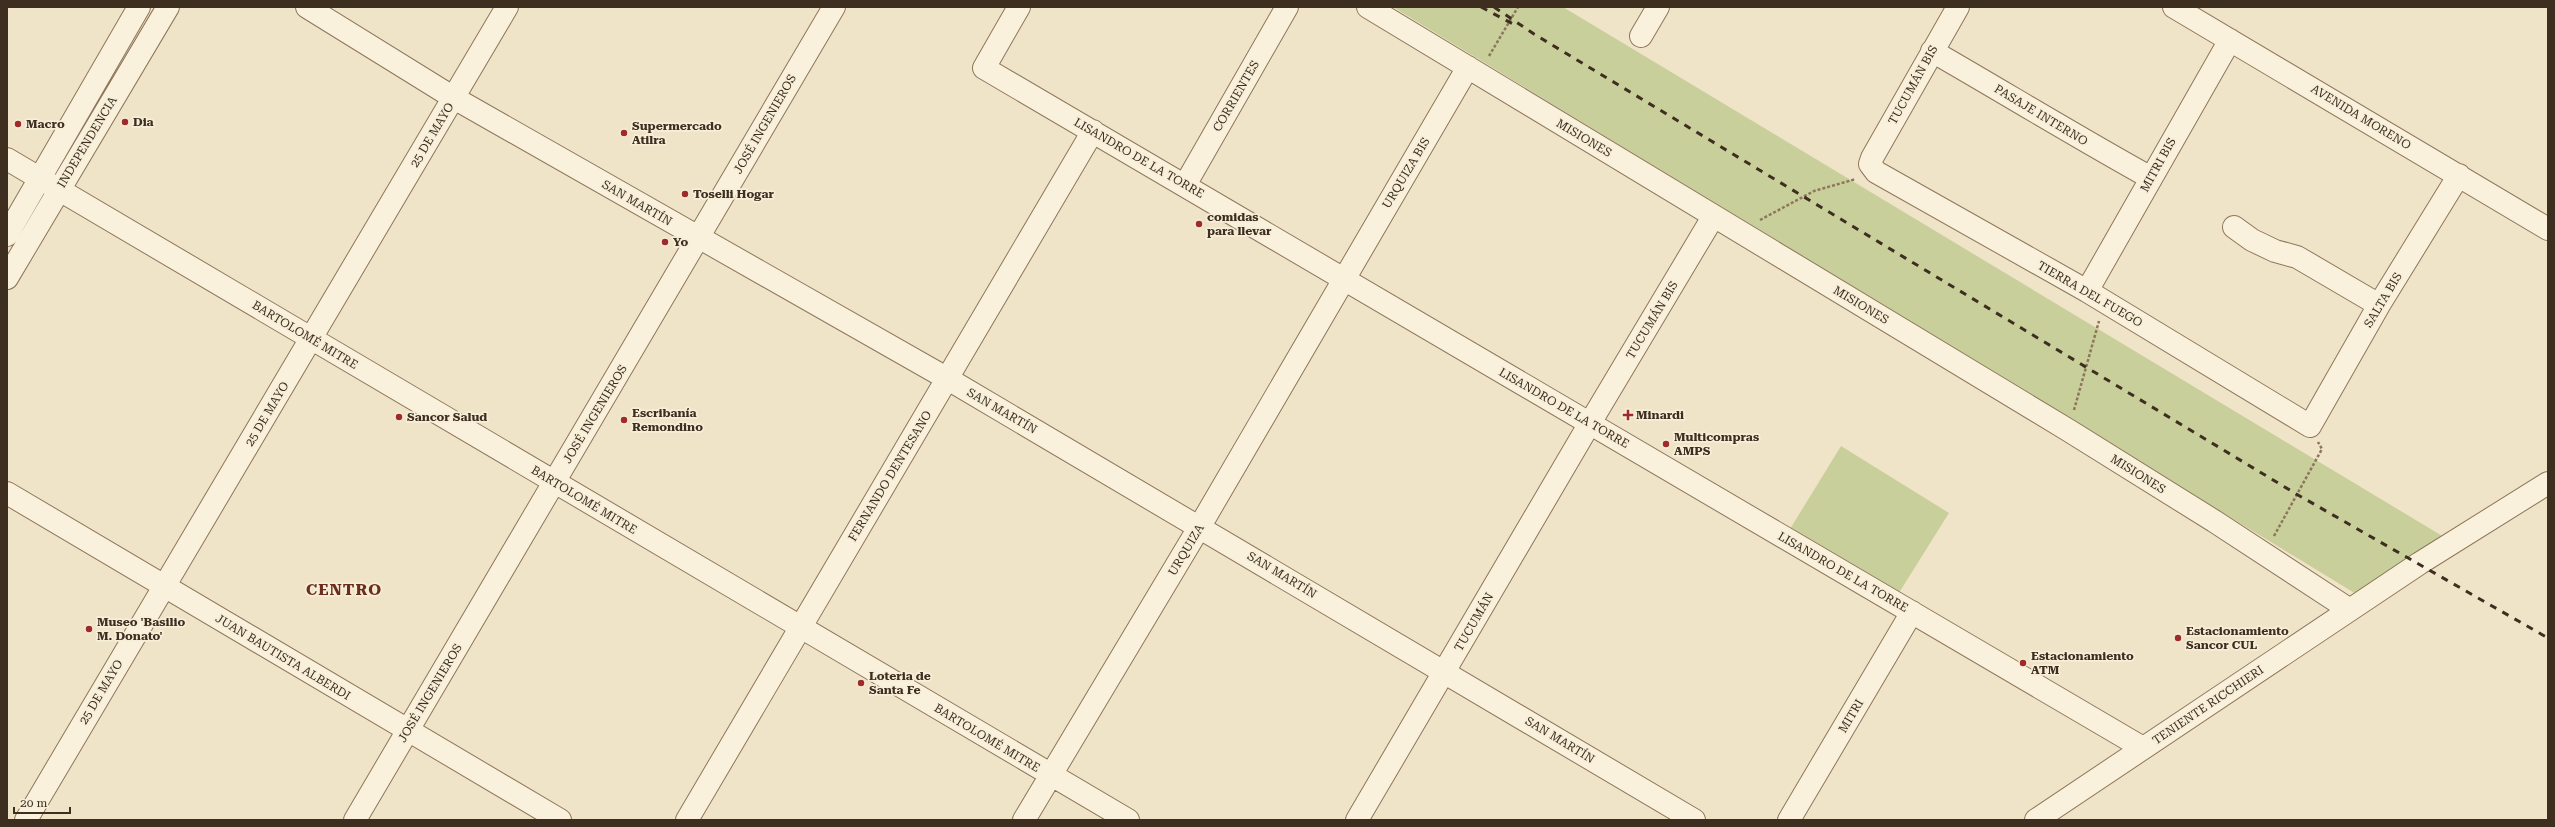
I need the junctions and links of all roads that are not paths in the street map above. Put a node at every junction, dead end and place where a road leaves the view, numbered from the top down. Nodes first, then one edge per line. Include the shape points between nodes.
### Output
1 (139, 7) edge
2 (168, 7) edge
3 (307, 7) edge
4 (507, 7) edge
5 (834, 7) edge
6 (1019, 7) edge
7 (1288, 7) edge
8 (1368, 7) edge
9 (1658, 7) edge
10 (1958, 7) edge
11 (2174, 7) edge
12 (1641, 36) dead end
13 (2230, 40) junction
14 (1932, 51) junction
15 (1473, 70) junction
16 (454, 98) junction
17 (1093, 131) junction
18 (7, 159) edge
19 (1870, 164) joint
20 (2459, 175) junction
21 (2151, 178) junction
22 (40, 179) junction
23 (1185, 185) junction
24 (59, 190) junction
25 (1713, 217) junction
26 (2234, 227) dead end
27 (2548, 229) edge
28 (7, 235) edge
29 (699, 238) junction
30 (7, 278) edge
31 (1343, 278) junction
32 (2095, 296) junction
33 (2379, 306) junction
34 (312, 340) junction
35 (948, 379) junction
36 (1590, 423) junction
37 (2310, 426) joint
38 (554, 483) junction
39 (2548, 483) edge
40 (7, 493) edge
41 (1200, 526) junction
42 (164, 587) junction
43 (2350, 610) junction
44 (1912, 612) junction
45 (801, 628) junction
46 (1445, 672) junction
47 (407, 731) junction
48 (2143, 748) junction
49 (1050, 775) junction
50 (26, 820) edge
51 (355, 820) edge
52 (560, 820) edge
53 (687, 820) edge
54 (1024, 820) edge
55 (1128, 820) edge
56 (1357, 820) edge
57 (1694, 820) edge
58 (1789, 820) edge
59 (2036, 820) edge

1 - 22 street, INDEPENDENCIA
2 - 24 street, INDEPENDENCIA
3 - 16 street, SAN MARTÍN
4 - 16 street, 25 DE MAYO
5 - 29 street, JOSÉ INGENIEROS
6 - 17 street, LISANDRO DE LA TORRE via 984,68
7 - 23 street, CORRIENTES
8 - 15 street, MISIONES
9 - 12 street
10 - 14 street, TUCUMÁN BIS
11 - 13 street, AVENIDA MORENO
13 - 20 street, AVENIDA MORENO
13 - 21 street, MITRI BIS
14 - 19 street, TUCUMÁN BIS
14 - 21 street, PASAJE INTERNO
15 - 25 street, MISIONES
15 - 31 street, URQUIZA BIS
16 - 29 street, SAN MARTÍN
16 - 34 street, 25 DE MAYO
17 - 23 street, LISANDRO DE LA TORRE
17 - 35 street, FERNANDO DENTESANO
18 - 22 street, BARTOLOMÉ MITRE
19 - 32 street, TIERRA DEL FUEGO via 1885,178
20 - 27 street, AVENIDA MORENO
20 - 33 street, SALTA BIS
21 - 32 street, MITRI BIS
22 - 24 street, BARTOLOMÉ MITRE
22 - 28 street, INDEPENDENCIA
23 - 31 street, LISANDRO DE LA TORRE
24 - 30 street, INDEPENDENCIA
24 - 34 street, BARTOLOMÉ MITRE
25 - 36 street, TUCUMÁN BIS
25 - 43 street, MISIONES via 2068,430
26 - 33 street via 2252,240 2275,251 2297,257
29 - 35 street, SAN MARTÍN
29 - 38 street, JOSÉ INGENIEROS
31 - 36 street, LISANDRO DE LA TORRE
31 - 41 street, URQUIZA
32 - 37 street, TIERRA DEL FUEGO
33 - 37 street, SALTA BIS
34 - 38 street, BARTOLOMÉ MITRE
34 - 42 street, 25 DE MAYO
35 - 41 street, SAN MARTÍN
35 - 45 street, FERNANDO DENTESANO
36 - 44 street, LISANDRO DE LA TORRE
36 - 46 street, TUCUMÁN
38 - 45 street, BARTOLOMÉ MITRE
38 - 47 street, JOSÉ INGENIEROS
39 - 43 street, TENIENTE RICCHIERI
40 - 42 street, JUAN BAUTISTA ALBERDI
41 - 46 street, SAN MARTÍN
41 - 49 street, URQUIZA
42 - 47 street, JUAN BAUTISTA ALBERDI
42 - 50 street, 25 DE MAYO
43 - 48 street, TENIENTE RICCHIERI
44 - 48 street, LISANDRO DE LA TORRE
44 - 58 street, MITRI
45 - 49 street, BARTOLOMÉ MITRE
45 - 53 street, FERNANDO DENTESANO
46 - 56 street, TUCUMÁN
46 - 57 street, SAN MARTÍN
47 - 51 street, JOSÉ INGENIEROS
47 - 52 street, JUAN BAUTISTA ALBERDI
48 - 59 street, TENIENTE RICCHIERI
49 - 54 street, URQUIZA
49 - 55 street, BARTOLOMÉ MITRE

